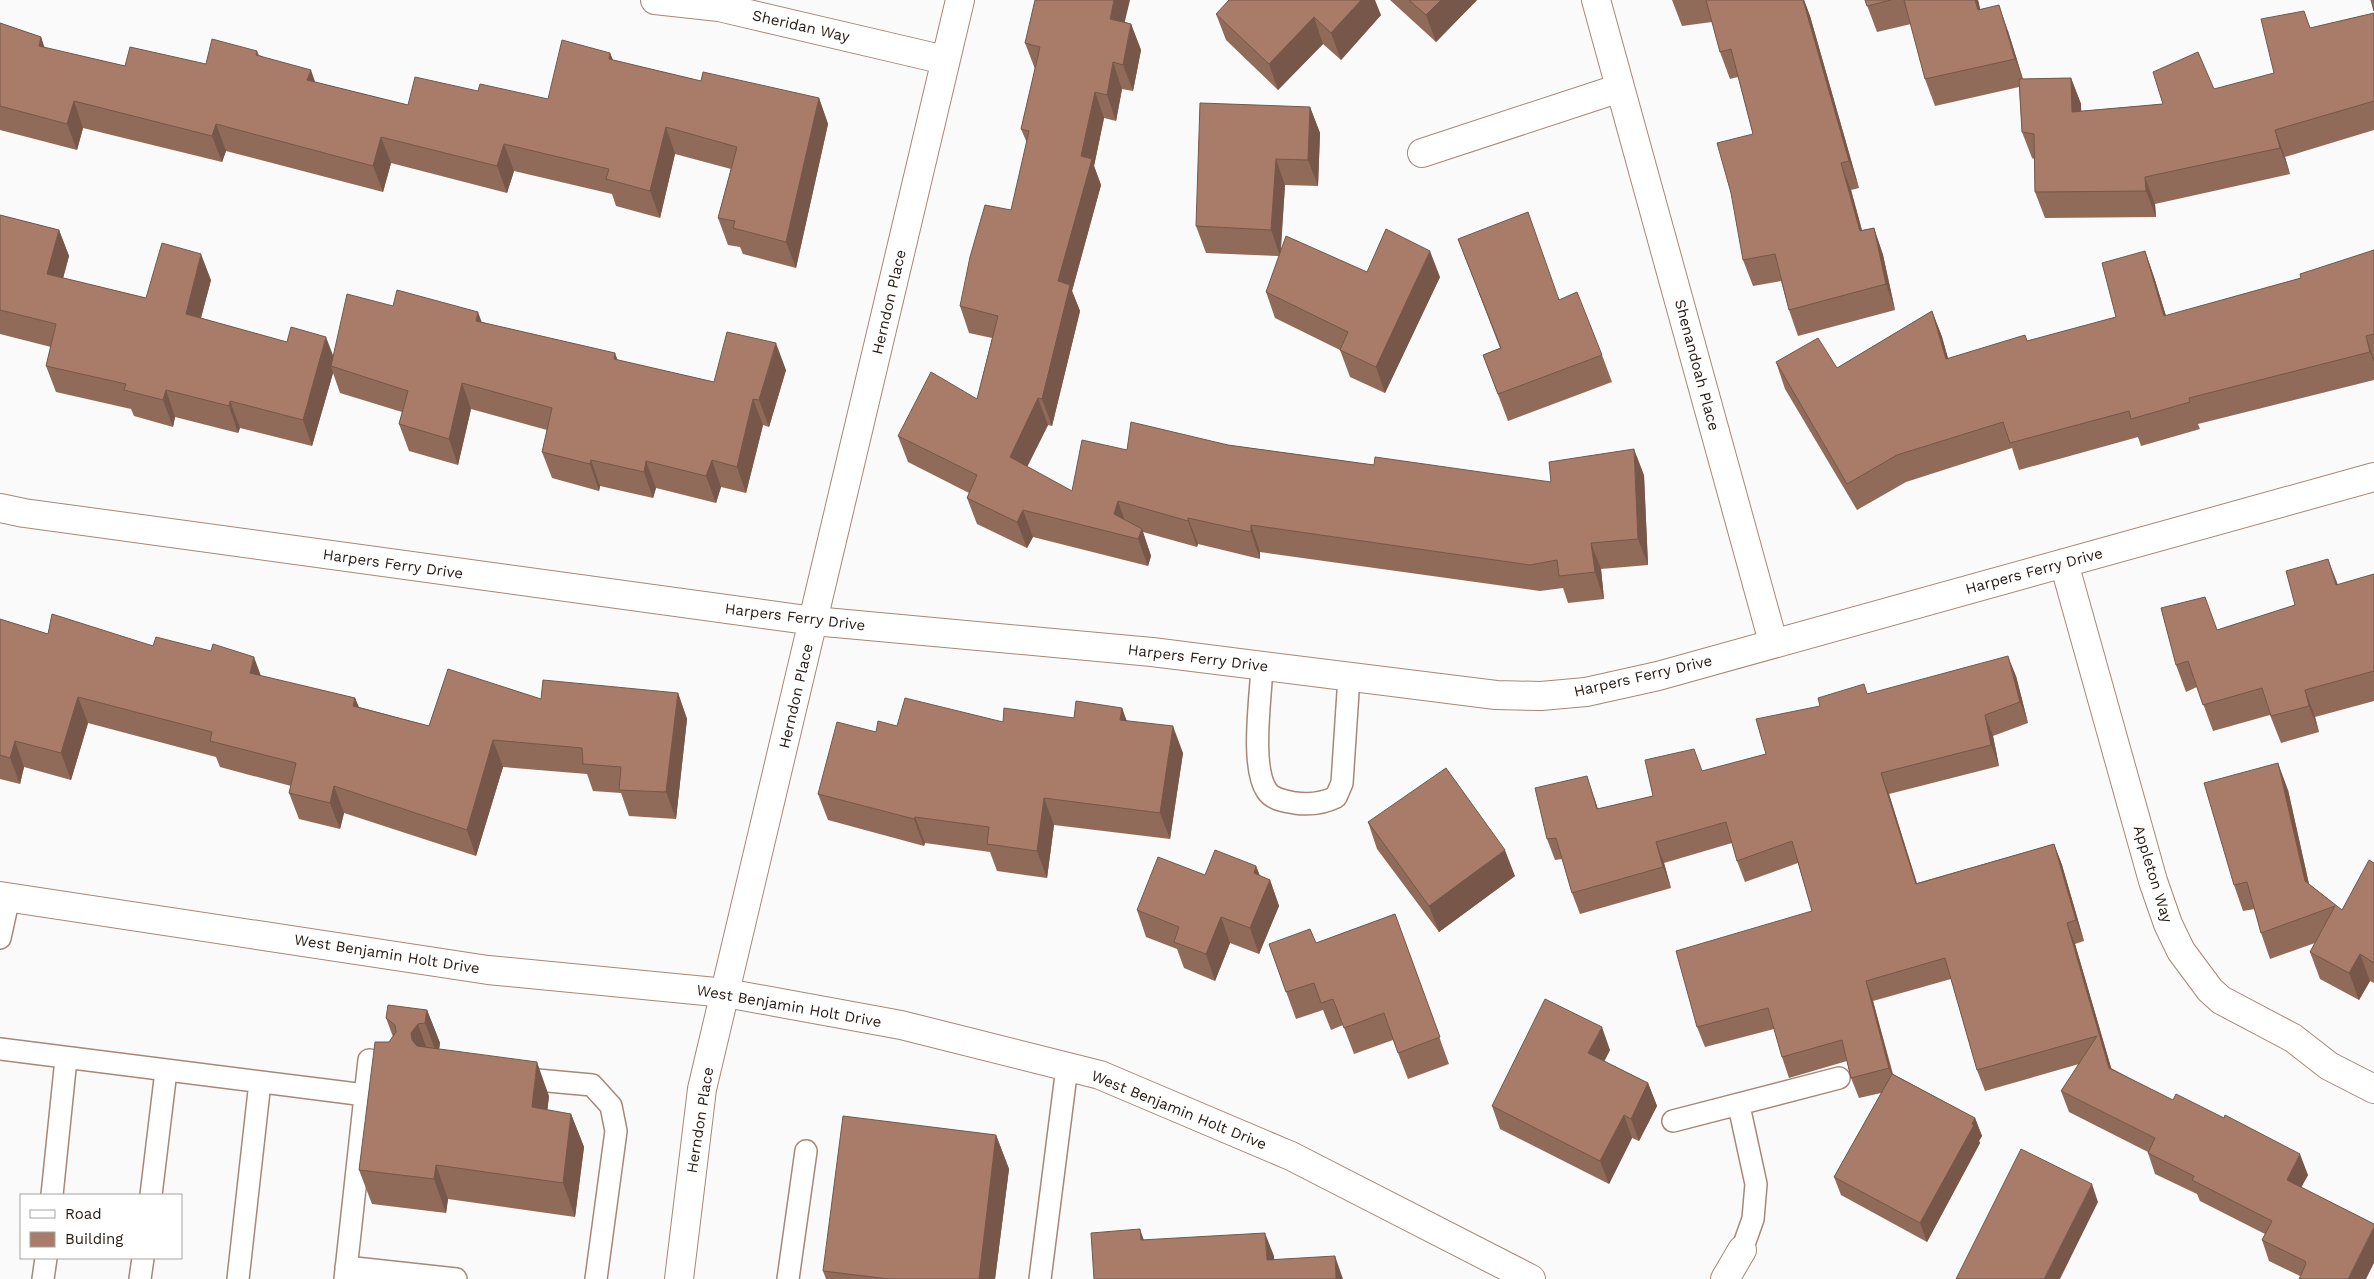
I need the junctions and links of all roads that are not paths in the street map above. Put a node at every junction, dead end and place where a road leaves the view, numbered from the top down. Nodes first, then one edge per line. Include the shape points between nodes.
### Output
1 (655, 0) edge
2 (960, 0) edge
3 (1596, 0) edge
4 (945, 60) junction
5 (1620, 88) junction
6 (1422, 153) dead end
7 (2374, 477) edge
8 (0, 508) edge
9 (2064, 563) junction
10 (814, 621) junction
11 (1773, 642) junction
12 (1262, 666) junction
13 (1349, 676) junction
14 (5, 896) edge
15 (0, 938) edge
16 (726, 993) junction
17 (0, 1049) edge
18 (66, 1059) junction
19 (396, 1064) edge
20 (1067, 1067) junction
21 (166, 1071) junction
22 (494, 1076) edge
23 (1839, 1078) dead end
24 (260, 1082) junction
25 (2374, 1089) edge
26 (365, 1095) junction
27 (1739, 1106) junction
28 (1673, 1121) dead end
29 (806, 1151) dead end
30 (52, 1194) edge
31 (151, 1194) edge
32 (1742, 1250) joint
33 (46, 1259) edge
34 (143, 1259) edge
35 (346, 1273) edge
36 (43, 1279) edge
37 (140, 1279) edge
38 (238, 1279) edge
39 (456, 1279) edge
40 (596, 1279) edge
41 (679, 1279) edge
42 (788, 1279) edge
43 (1040, 1279) edge
44 (1531, 1279) edge
45 (1725, 1279) edge

1 - 4 street, Sheridan Way via 720,7
2 - 4 street, Herndon Place
3 - 5 street, Shenandoah Place
4 - 10 street, Herndon Place
5 - 6 street
5 - 11 street, Shenandoah Place
7 - 9 street, Harpers Ferry Drive
8 - 10 street, Harpers Ferry Drive via 24,514
9 - 11 street, Harpers Ferry Drive
9 - 25 street, Appleton Way via 2153,881 2181,951 2221,1000 2293,1038 2329,1066
10 - 12 street, Harpers Ferry Drive via 1143,651
10 - 16 street, Herndon Place
11 - 13 street, Harpers Ferry Drive via 1649,678 1586,692 1541,696 1496,695
12 - 13 street, Harpers Ferry Drive
12 - 13 lane via 1259,772 1267,792 1280,801 1307,805 1336,798 1342,782
14 - 15 lane
14 - 16 street, West Benjamin Holt Drive via 488,970
16 - 20 street, West Benjamin Holt Drive via 901,1025
16 - 41 street, Herndon Place via 702,1089
17 - 18 lane
18 - 21 lane
18 - 30 lane
19 - 26 lane via 369,1060
20 - 43 lane
20 - 44 street, West Benjamin Holt Drive via 1100,1075 1291,1156
21 - 24 lane
21 - 31 lane
22 - 40 lane via 592,1085 611,1106 616,1131
23 - 27 lane
24 - 26 lane
24 - 38 lane
26 - 35 lane
27 - 28 lane
27 - 32 lane via 1756,1184 1753,1219
29 - 42 lane
32 - 45 street
33 - 36 lane
34 - 37 lane
35 - 39 lane

